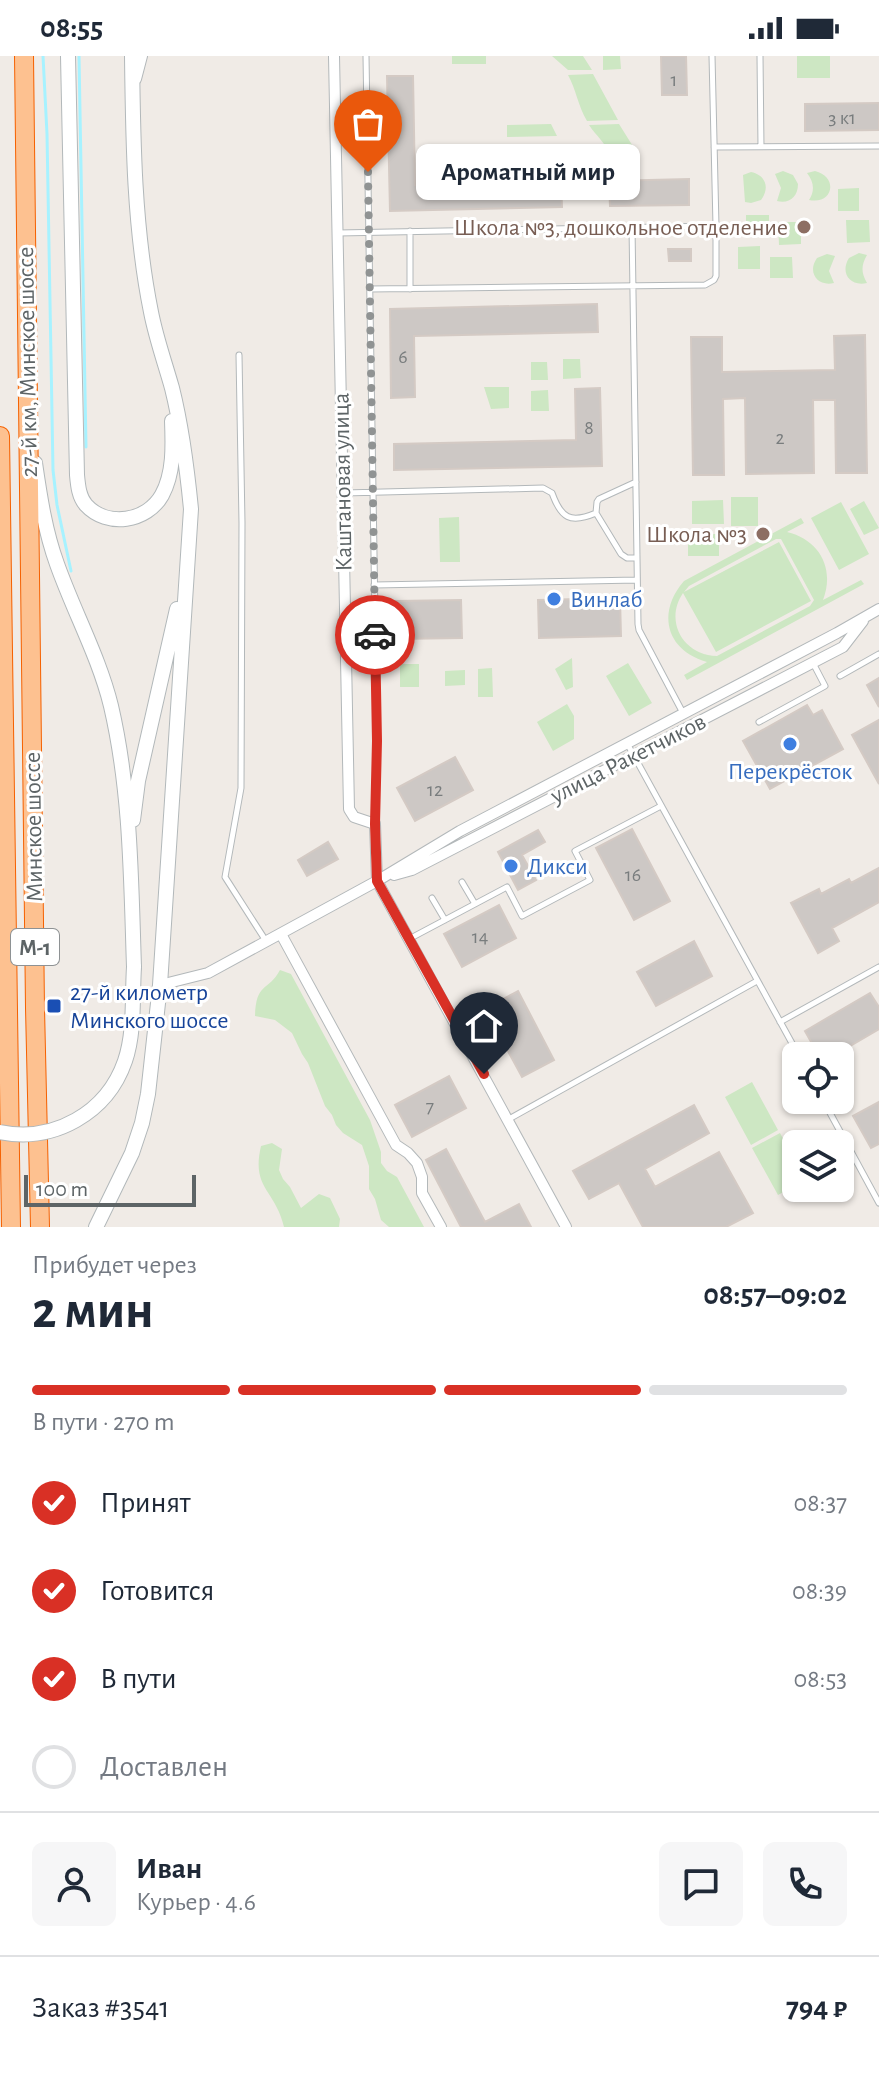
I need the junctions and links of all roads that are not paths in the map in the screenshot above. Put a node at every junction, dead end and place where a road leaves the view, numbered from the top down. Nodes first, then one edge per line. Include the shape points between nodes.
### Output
1 (24, 56) edge
2 (68, 56) edge
3 (130, 56) edge
4 (142, 56) edge
5 (334, 56) edge
6 (366, 56) edge
7 (712, 56) edge
8 (760, 56) edge
9 (133, 97) junction
10 (879, 146) edge
11 (714, 147) junction
12 (761, 147) junction
13 (716, 226) junction
14 (632, 227) junction
15 (410, 231) junction
16 (369, 232) junction
17 (337, 233) junction
18 (633, 286) junction
19 (370, 289) junction
20 (410, 289) junction
21 (239, 355) dead end
22 (172, 389) junction
23 (28, 403) junction
24 (0, 436) edge
25 (636, 482) junction
26 (373, 492) junction
27 (343, 493) junction
28 (596, 513) junction
29 (189, 550) junction
30 (637, 558) junction
31 (637, 580) junction
32 (374, 585) junction
33 (879, 609) edge
34 (867, 617) junction
35 (879, 617) edge
36 (879, 654) edge
37 (812, 662) junction
38 (31, 668) joint
39 (4, 670) joint
40 (840, 676) dead end
41 (683, 713) junction
42 (759, 722) dead end
43 (627, 743) junction
44 (634, 755) junction
45 (661, 806) junction
46 (375, 824) junction
47 (130, 844) junction
48 (377, 881) junction
49 (462, 882) dead end
50 (432, 898) dead end
51 (475, 904) junction
52 (445, 920) junction
53 (281, 934) junction
54 (409, 939) junction
55 (267, 942) junction
56 (879, 967) edge
57 (757, 981) junction
58 (160, 985) junction
59 (780, 1022) junction
60 (791, 1042) edge
61 (831, 1114) edge
62 (508, 1119) junction
63 (0, 1132) edge
64 (879, 1203) edge
65 (11, 1227) edge
66 (40, 1227) edge
67 (96, 1227) edge
68 (441, 1227) edge
69 (566, 1227) edge

1 - 23 highway, 27-й км, Минское шоссе / М-1
2 - 22 main road via 77,475 84,504 95,512 124,520 139,516 161,497 173,456
3 - 9 main road
4 - 9 street
5 - 17 street, Каштановая улица
6 - 16 lane
7 - 11 lane
8 - 12 lane
9 - 22 main road via 142,261
10 - 12 lane
11 - 12 lane
11 - 13 lane
13 - 14 lane
13 - 18 lane via 711,283
14 - 15 lane
14 - 18 lane
15 - 16 lane
15 - 20 lane
16 - 17 lane
16 - 19 lane
17 - 27 street, Каштановая улица
18 - 20 lane
18 - 25 lane
19 - 20 lane
19 - 26 lane
21 - 55 lane via 241,788 225,877
22 - 29 main road via 185,447
23 - 38 highway, 27-й км, Минское шоссе / М-1
23 - 47 main road via 44,525 110,704
24 - 39 highway, 27-й км, Минское шоссе / М-1
25 - 28 lane via 599,499
25 - 30 lane
26 - 27 lane
26 - 28 lane via 543,488 552,493 563,515
26 - 32 lane
27 - 46 street, Каштановая улица via 349,809 354,817
28 - 30 lane via 621,554
29 - 47 main road via 138,781
29 - 58 main road
30 - 31 lane
31 - 32 lane
31 - 41 lane via 639,630
32 - 46 lane
33 - 34 street, улица Ракетчиков
34 - 35 lane
34 - 37 street, улица Ракетчиков via 843,647
34 - 41 street, улица Ракетчиков
36 - 40 lane
37 - 42 lane via 825,686
37 - 44 street, улица Ракетчиков
38 - 66 highway, Минское шоссе / М-1
39 - 65 highway, Минское шоссе / М-1
41 - 43 street, улица Ракетчиков
43 - 44 lane
43 - 48 street, улица Ракетчиков
44 - 45 lane
44 - 48 street, улица Ракетчиков via 412,870
45 - 51 lane via 575,851 590,880 522,916 507,887
45 - 57 lane
46 - 48 street
47 - 63 main road, bridge via 134,967 126,1059 106,1096 73,1122 32,1134
48 - 53 street, улица Ракетчиков
48 - 54 street
49 - 51 lane
50 - 52 lane
51 - 52 lane
52 - 54 lane
53 - 55 street, улица Ракетчиков
53 - 68 street via 396,1145 417,1163 422,1193
54 - 62 street
55 - 58 street, улица Ракетчиков via 208,973
56 - 59 lane
57 - 59 lane
57 - 62 lane
58 - 67 main road via 142,1123
59 - 60 lane
61 - 64 lane
62 - 69 street

